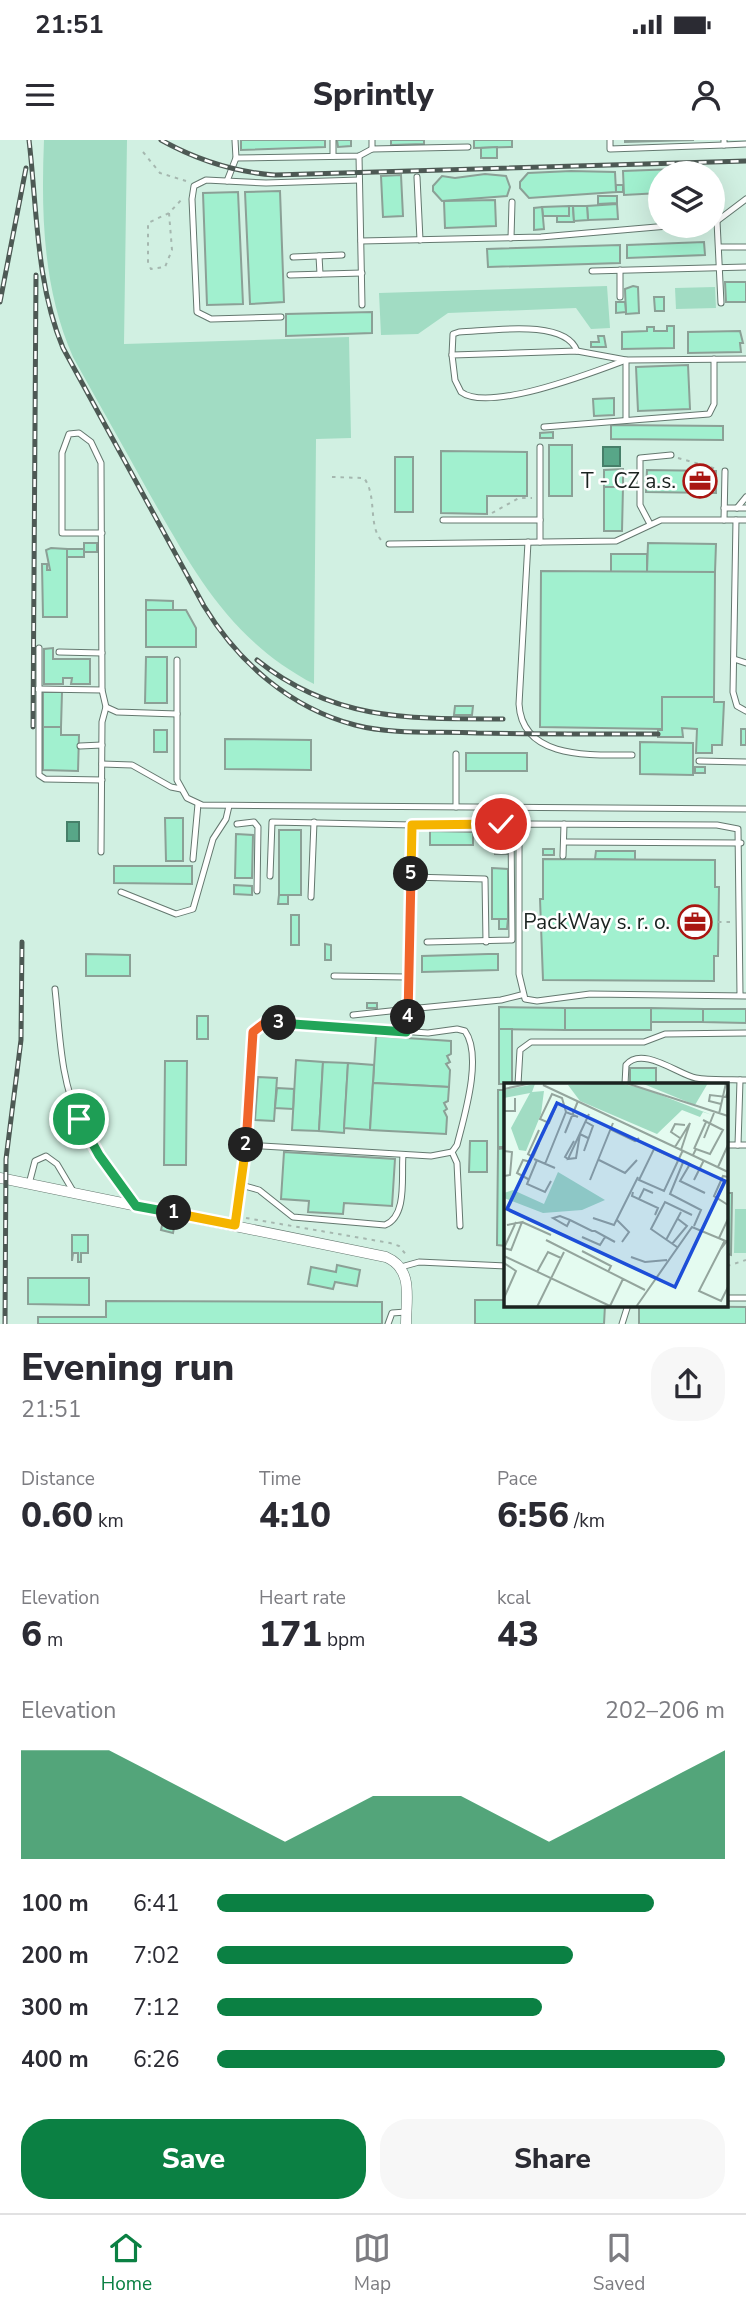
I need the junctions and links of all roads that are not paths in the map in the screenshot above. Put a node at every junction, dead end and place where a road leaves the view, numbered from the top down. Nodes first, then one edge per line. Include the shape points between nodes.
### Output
1 (235, 140) edge
2 (333, 140) edge
3 (372, 140) edge
4 (610, 140) edge
5 (724, 142) edge
6 (746, 144) edge
7 (468, 147) dead end
8 (372, 149) junction
9 (333, 156) junction
10 (359, 156) junction
11 (236, 158) junction
12 (417, 177) dead end
13 (359, 180) junction
14 (227, 181) junction
15 (746, 199) edge
16 (512, 202) dead end
17 (725, 215) edge
18 (648, 228) edge
19 (511, 238) junction
20 (718, 238) edge
21 (420, 240) junction
22 (361, 241) junction
23 (719, 247) junction
24 (746, 247) edge
25 (342, 255) dead end
26 (319, 256) junction
27 (293, 257) dead end
28 (720, 267) junction
29 (746, 267) edge
30 (620, 270) junction
31 (592, 271) dead end
32 (362, 273) junction
33 (320, 274) junction
34 (290, 275) dead end
35 (620, 297) dead end
36 (721, 303) dead end
37 (362, 305) dead end
38 (281, 317) dead end
39 (577, 351) junction
40 (452, 355) junction
41 (714, 359) junction
42 (746, 359) edge
43 (625, 360) junction
44 (625, 420) junction
45 (544, 427) dead end
46 (540, 447) dead end
47 (671, 455) road end
48 (724, 471) road end
49 (746, 497) edge
50 (724, 508) junction
51 (737, 508) junction
52 (746, 508) edge
53 (443, 520) dead end
54 (540, 520) junction
55 (724, 520) junction
56 (736, 520) junction
57 (746, 520) edge
58 (650, 524) junction
59 (102, 533) junction
60 (528, 542) junction
61 (540, 542) junction
62 (388, 544) road end
63 (39, 648) dead end
64 (59, 652) dead end
65 (102, 653) junction
66 (734, 659) junction
67 (177, 660) dead end
68 (746, 663) edge
69 (38, 689) junction
70 (102, 690) junction
71 (106, 707) junction
72 (746, 711) edge
73 (177, 714) junction
74 (102, 745) junction
75 (80, 746) dead end
76 (456, 754) dead end
77 (632, 755) dead end
78 (699, 761) dead end
79 (746, 762) edge
80 (102, 764) junction
81 (102, 780) junction
82 (181, 789) junction
83 (198, 804) junction
84 (229, 806) junction
85 (254, 806) junction
86 (456, 807) junction
87 (746, 809) edge
88 (254, 822) junction
89 (314, 822) junction
90 (237, 824) dead end
91 (564, 824) junction
92 (643, 824) junction
93 (412, 825) junction
94 (664, 825) junction
95 (693, 825) junction
96 (746, 827) edge
97 (738, 829) junction
98 (564, 842) junction
99 (643, 842) junction
100 (664, 842) junction
101 (693, 842) junction
102 (741, 843) junction
103 (101, 852) dead end
104 (563, 856) dead end
105 (193, 859) dead end
106 (270, 876) dead end
107 (411, 877) junction
108 (257, 891) dead end
109 (121, 892) dead end
110 (312, 897) dead end
111 (427, 942) dead end
112 (486, 942) junction
113 (334, 976) dead end
114 (407, 977) junction
115 (55, 989) dead end
116 (522, 995) junction
117 (743, 995) edge
118 (409, 1009) junction
119 (353, 1015) dead end
120 (406, 1032) junction
121 (746, 1033) edge
122 (743, 1080) edge
123 (519, 1083) edge
124 (625, 1083) edge
125 (246, 1145) junction
126 (728, 1145) edge
127 (738, 1145) junction
128 (746, 1145) edge
129 (452, 1152) junction
130 (402, 1155) junction
131 (0, 1178) edge
132 (29, 1184) junction
133 (241, 1185) junction
134 (75, 1194) junction
135 (136, 1206) junction
136 (235, 1225) junction
137 (460, 1226) dead end
138 (504, 1266) edge
139 (401, 1267) junction
140 (728, 1298) edge
141 (746, 1298) edge
142 (627, 1307) edge
143 (406, 1312) junction
144 (388, 1324) edge
145 (406, 1324) edge
146 (622, 1324) edge

1 - 11 lane
2 - 9 lane
3 - 8 lane
4 - 5 lane via 610,149
5 - 6 lane
7 - 8 lane
8 - 10 lane
9 - 10 lane
9 - 11 lane
10 - 13 lane
11 - 14 lane
12 - 21 lane
13 - 14 lane
13 - 22 lane
14 - 38 lane via 206,180 194,186 191,199 197,312 211,319
15 - 17 lane
16 - 19 lane
18 - 19 lane
19 - 21 lane
20 - 23 lane
21 - 22 lane
22 - 32 lane
23 - 24 lane
23 - 28 lane
25 - 26 lane
26 - 27 lane
26 - 33 lane
28 - 29 lane
28 - 30 lane
28 - 36 lane
30 - 31 lane
30 - 35 lane
32 - 33 lane
32 - 37 lane
33 - 34 lane
39 - 40 lane
39 - 40 lane via 553,330 455,332
39 - 43 lane
40 - 43 lane via 458,387 466,396 480,399 555,386
41 - 42 lane
41 - 43 lane
41 - 44 lane via 714,404 709,414
43 - 44 lane
44 - 45 lane
46 - 54 lane
47 - 58 lane via 640,458 640,505
48 - 50 lane
49 - 51 lane
50 - 51 lane
50 - 55 lane
51 - 52 lane
53 - 54 lane
54 - 61 lane
55 - 56 lane
55 - 58 lane
56 - 57 lane
56 - 66 lane
58 - 61 lane via 622,540
59 - 59 lane via 100,458 87,439 69,433 62,453 62,533
59 - 65 lane
60 - 61 lane
60 - 62 lane
60 - 77 lane via 519,704 524,727 535,738 565,752
63 - 69 lane
64 - 65 lane
65 - 70 lane
66 - 68 lane
66 - 72 lane via 734,702
67 - 73 lane
69 - 70 lane
69 - 81 lane via 39,775 45,779
70 - 71 lane
71 - 73 lane via 117,712
71 - 74 lane
73 - 82 lane
74 - 75 lane
74 - 80 lane
76 - 86 lane
78 - 79 lane
80 - 81 lane
80 - 82 lane via 132,765
81 - 103 lane
82 - 83 lane
83 - 84 lane
83 - 105 lane
84 - 85 lane
84 - 109 lane via 193,909 176,914
85 - 86 lane
85 - 88 lane
86 - 87 lane
88 - 90 lane
88 - 108 lane via 259,833
89 - 93 lane
89 - 106 lane via 272,822
89 - 110 lane
91 - 92 lane
91 - 98 lane
91 - 116 lane via 526,824 520,831
92 - 94 lane
92 - 99 lane
93 - 107 lane
93 - 112 lane via 511,827 512,939
94 - 95 lane
94 - 100 lane
95 - 97 lane
95 - 101 lane
96 - 97 lane
97 - 102 lane
98 - 99 lane
98 - 104 lane
99 - 100 lane
100 - 101 lane
101 - 102 lane
102 - 117 lane
107 - 112 lane via 485,880
107 - 114 lane
111 - 112 lane
113 - 114 lane
114 - 118 lane
115 - 135 lane via 65,1081 79,1119
116 - 117 lane via 537,1002 590,994
116 - 118 lane
118 - 119 lane
118 - 120 lane
120 - 125 lane via 272,1022 258,1026 252,1037
120 - 129 lane via 457,1029 470,1039 469,1091
121 - 123 lane via 665,1034 644,1042 531,1042 520,1050
122 - 124 lane via 694,1078 659,1061 632,1060 626,1065
122 - 127 lane
125 - 130 lane
125 - 133 lane
126 - 127 lane
127 - 128 lane
129 - 130 lane
129 - 137 lane via 458,1169
130 - 133 lane via 399,1210 395,1220 385,1225 293,1217 259,1190
131 - 132 street
132 - 134 street
132 - 134 lane via 33,1164 46,1156 57,1164
133 - 136 lane
134 - 135 street
135 - 136 street
136 - 139 street via 386,1257
138 - 139 lane via 417,1262
139 - 143 street via 407,1280
140 - 141 lane
142 - 146 lane
143 - 144 lane via 392,1313
143 - 145 street

